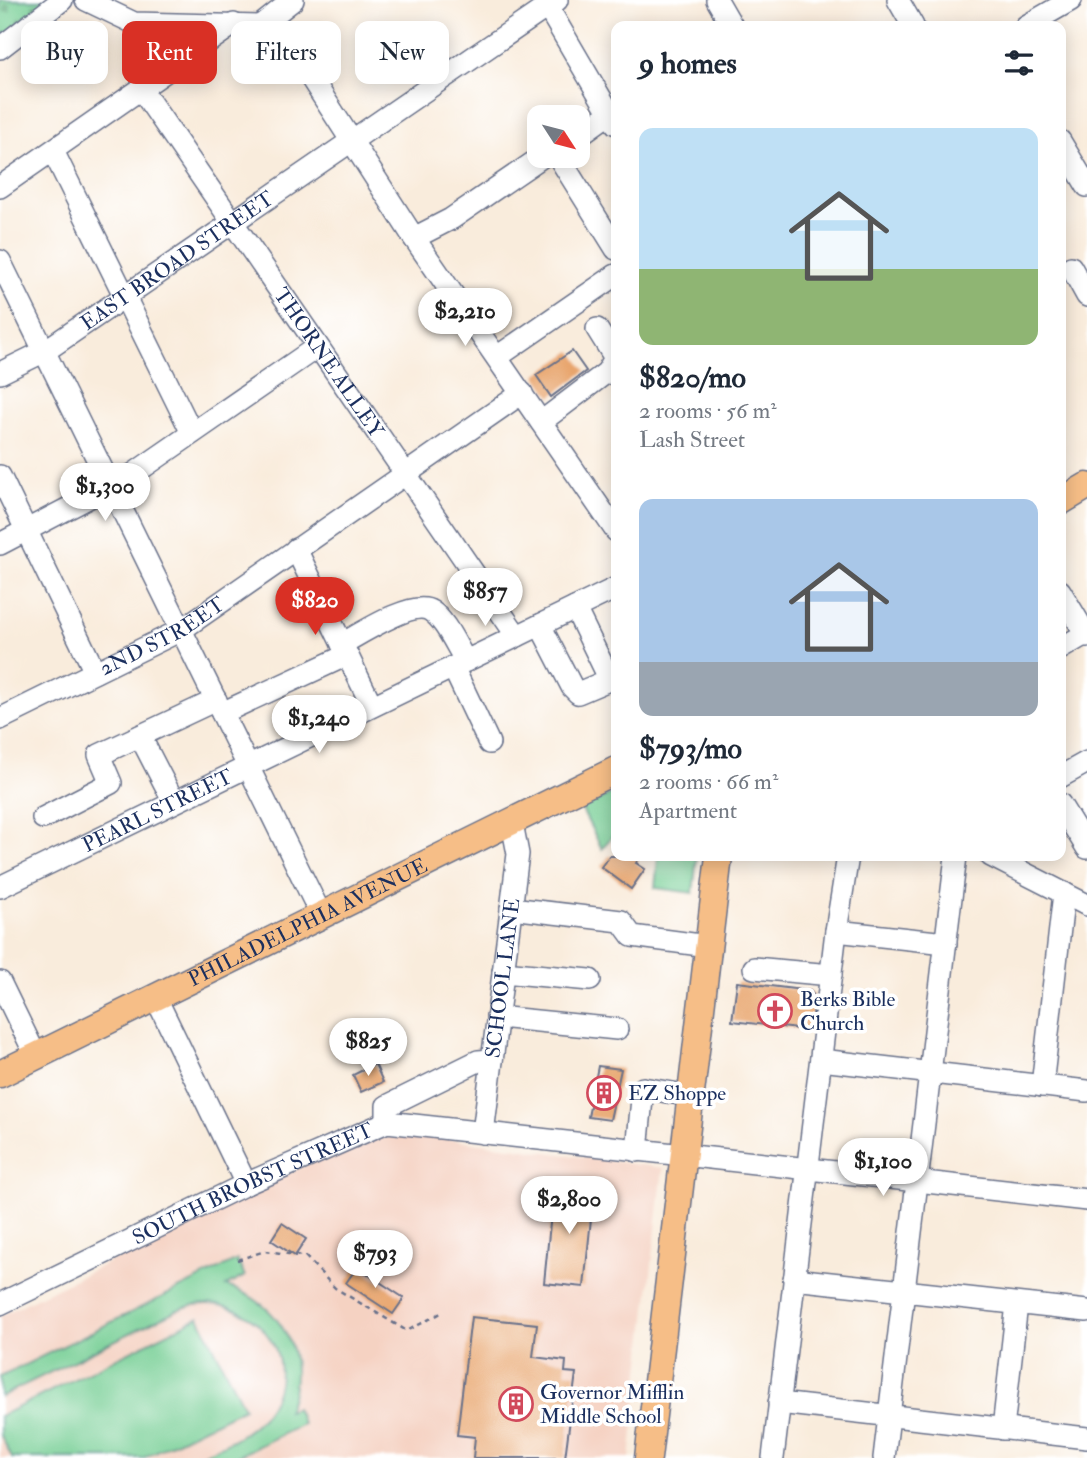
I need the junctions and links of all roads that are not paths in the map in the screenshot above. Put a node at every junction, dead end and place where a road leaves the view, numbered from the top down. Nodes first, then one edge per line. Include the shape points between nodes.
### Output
1 (62, 0) edge
2 (86, 0) edge
3 (293, 0) edge
4 (717, 0) edge
5 (898, 0) edge
6 (1071, 0) edge
7 (552, 3) edge
8 (266, 21) edge
9 (729, 21) edge
10 (910, 21) edge
11 (1035, 21) edge
12 (231, 24) edge
13 (231, 26) edge
14 (0, 48) edge
15 (315, 84) edge
16 (141, 89) junction
17 (611, 115) edge
18 (611, 120) edge
19 (590, 130) edge
20 (350, 139) junction
21 (53, 150) junction
22 (1066, 151) edge
23 (527, 167) edge
24 (565, 168) edge
25 (0, 187) edge
26 (1087, 187) edge
27 (231, 221) junction
28 (414, 238) junction
29 (611, 241) edge
30 (0, 261) edge
31 (1073, 266) edge
32 (611, 278) edge
33 (123, 295) junction
34 (1087, 296) edge
35 (597, 330) dead end
36 (317, 347) junction
37 (45, 351) junction
38 (611, 352) edge
39 (497, 357) junction
40 (611, 367) edge
41 (0, 373) edge
42 (522, 393) junction
43 (541, 422) junction
44 (192, 433) junction
45 (406, 473) junction
46 (0, 476) edge
47 (112, 486) junction
48 (1087, 486) edge
49 (1066, 498) edge
50 (611, 524) edge
51 (26, 530) junction
52 (0, 544) edge
53 (296, 549) junction
54 (611, 590) edge
55 (1066, 601) edge
56 (575, 608) junction
57 (540, 625) junction
58 (181, 629) junction
59 (1087, 634) edge
60 (517, 636) junction
61 (1066, 646) edge
62 (344, 649) junction
63 (459, 664) junction
64 (95, 672) junction
65 (372, 706) junction
66 (219, 707) junction
67 (0, 719) edge
68 (139, 736) junction
69 (489, 743) dead end
70 (1087, 762) edge
71 (247, 766) junction
72 (611, 773) edge
73 (1066, 774) edge
74 (174, 802) junction
75 (1066, 814) edge
76 (43, 818) dead end
77 (512, 823) junction
78 (1087, 848) edge
79 (718, 861) edge
80 (847, 861) edge
81 (955, 861) edge
82 (1000, 861) edge
83 (0, 887) edge
84 (1064, 893) junction
85 (1087, 905) edge
86 (511, 908) junction
87 (322, 918) junction
88 (836, 931) junction
89 (946, 943) junction
90 (708, 946) junction
91 (754, 968) dead end
92 (503, 972) junction
93 (831, 975) junction
94 (590, 980) dead end
95 (0, 982) edge
96 (156, 998) junction
97 (497, 1017) junction
98 (617, 1029) dead end
99 (36, 1056) junction
100 (492, 1060) junction
101 (821, 1060) junction
102 (931, 1073) junction
103 (0, 1074) edge
104 (1042, 1086) junction
105 (1087, 1091) edge
106 (691, 1096) junction
107 (387, 1122) junction
108 (483, 1133) junction
109 (637, 1151) junction
110 (684, 1156) junction
111 (808, 1168) junction
112 (918, 1181) junction
113 (246, 1184) junction
114 (1087, 1200) edge
115 (794, 1279) junction
116 (905, 1290) junction
117 (0, 1304) edge
118 (1017, 1304) junction
119 (1087, 1311) edge
120 (779, 1403) junction
121 (889, 1417) junction
122 (1003, 1429) junction
123 (1087, 1438) edge
124 (648, 1458) edge
125 (773, 1458) edge
126 (884, 1458) edge

1 - 14 street
2 - 12 street via 134,23
3 - 8 street
4 - 9 street
5 - 10 street
6 - 11 street
7 - 17 street
7 - 20 street, EAST BROAD STREET
13 - 16 street
15 - 20 street
16 - 21 street
16 - 27 street, THORNE ALLEY
18 - 19 street
20 - 27 street, EAST BROAD STREET
20 - 28 street
21 - 25 street
21 - 33 street
22 - 26 street
23 - 28 street via 451,219
24 - 29 street
27 - 33 street, EAST BROAD STREET
27 - 36 street, THORNE ALLEY
28 - 39 street
30 - 37 street
31 - 34 street
32 - 39 street
33 - 37 street, EAST BROAD STREET
33 - 44 street
35 - 38 street
36 - 44 street
36 - 45 street, THORNE ALLEY
37 - 41 street, EAST BROAD STREET
37 - 47 street
39 - 42 street
40 - 43 street
42 - 43 street
42 - 45 street, 2ND STREET
43 - 50 street
44 - 47 street
45 - 53 street, 2ND STREET
45 - 60 street, THORNE ALLEY
46 - 51 street
47 - 51 street
47 - 58 street
48 - 49 main road
51 - 52 street
51 - 64 street
53 - 58 street, 2ND STREET
53 - 62 street
54 - 56 street, PEARL STREET
55 - 59 street
56 - 57 street, PEARL STREET
56 - 57 street via 607,674 604,682 578,693
57 - 60 street, PEARL STREET
58 - 64 street, 2ND STREET
58 - 66 street
59 - 61 street
60 - 63 street, PEARL STREET
62 - 63 street via 417,606 436,615
62 - 65 street
62 - 66 street
63 - 65 street, PEARL STREET
63 - 69 street
64 - 67 street, 2ND STREET
65 - 71 street, PEARL STREET
66 - 68 street
66 - 71 street
68 - 74 street
68 - 76 street via 99,755 111,783
70 - 73 street
71 - 74 street, PEARL STREET
71 - 87 street
72 - 77 main road, PHILADELPHIA AVENUE
74 - 83 street, PEARL STREET
75 - 78 street
77 - 86 street, SCHOOL LANE via 518,854
77 - 87 main road, PHILADELPHIA AVENUE
79 - 90 main road
80 - 88 street
81 - 89 street
82 - 84 street
84 - 85 street
84 - 104 street
86 - 90 street via 621,921 632,936
86 - 92 street, SCHOOL LANE
87 - 96 main road, PHILADELPHIA AVENUE
88 - 89 street
88 - 93 street
89 - 102 street
90 - 106 main road
91 - 93 street
92 - 94 street
92 - 97 street, SCHOOL LANE
93 - 101 street
95 - 99 street
96 - 99 main road, PHILADELPHIA AVENUE
96 - 113 street
97 - 98 street
97 - 100 street, SCHOOL LANE
99 - 103 main road, PHILADELPHIA AVENUE
100 - 107 street via 478,1061 387,1106
100 - 108 street, SCHOOL LANE
101 - 102 street
101 - 111 street
102 - 104 street
102 - 112 street
104 - 105 street
106 - 109 street via 643,1088
106 - 110 main road
107 - 108 street, SOUTH BROBST STREET
107 - 113 street, SOUTH BROBST STREET
108 - 109 street, SOUTH BROBST STREET
109 - 110 street, SOUTH BROBST STREET
110 - 111 street, SOUTH BROBST STREET
110 - 124 main road
111 - 112 street, SOUTH BROBST STREET
111 - 115 street
112 - 114 street, SOUTH BROBST STREET
112 - 116 street
113 - 117 street, SOUTH BROBST STREET
115 - 116 street
115 - 120 street
116 - 118 street
116 - 121 street
118 - 119 street
118 - 122 street
120 - 121 street
120 - 125 street
121 - 122 street
121 - 126 street
122 - 123 street

